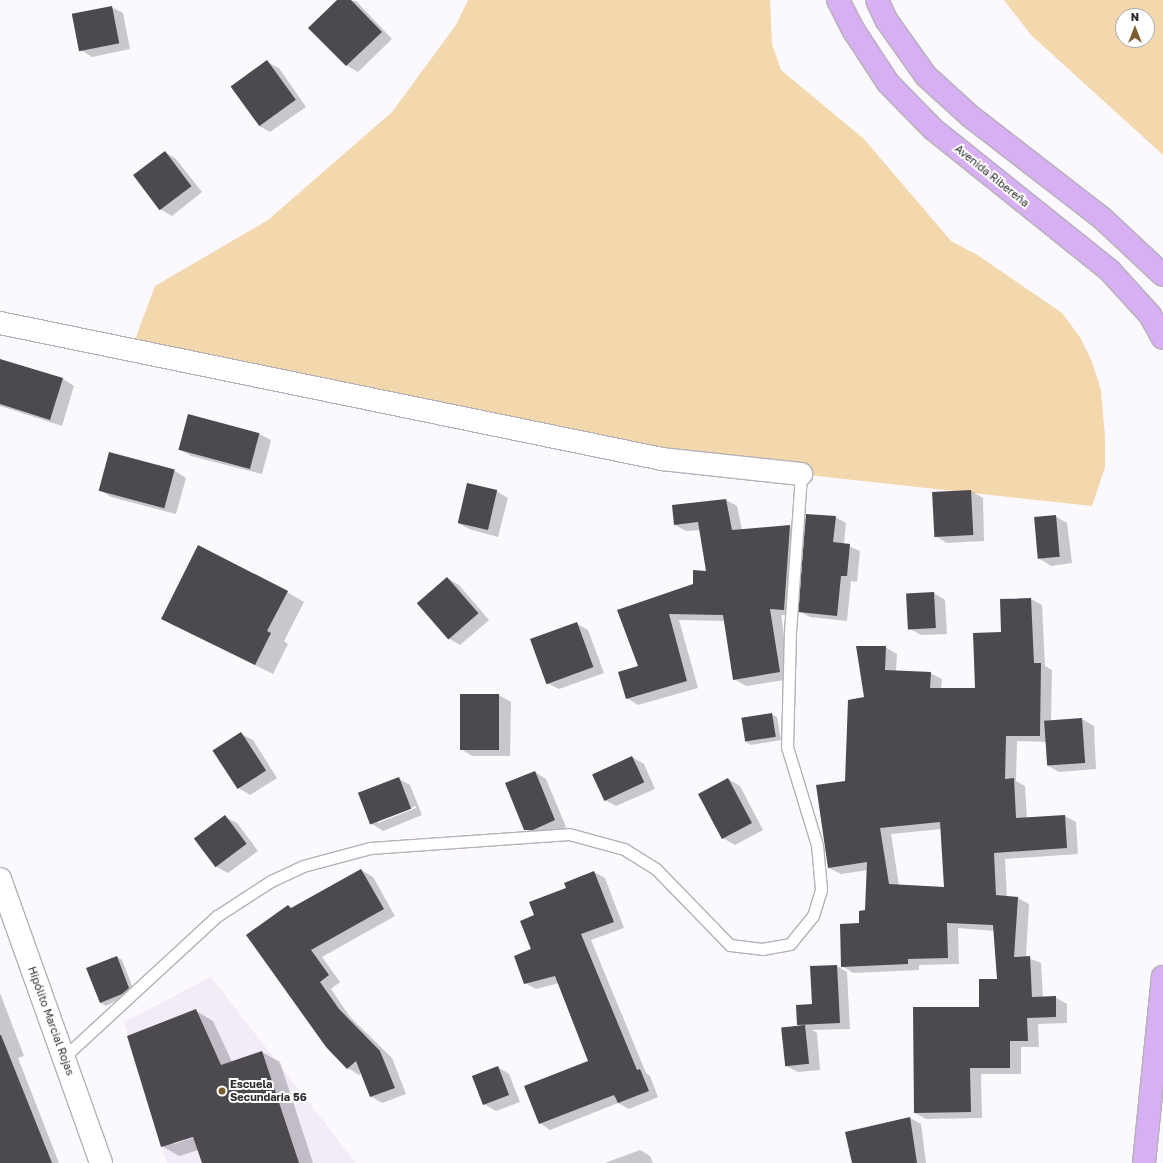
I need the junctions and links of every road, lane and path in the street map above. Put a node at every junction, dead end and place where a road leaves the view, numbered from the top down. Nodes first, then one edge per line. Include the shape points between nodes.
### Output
1 (838, 0) edge
2 (877, 0) edge
3 (1163, 275) edge
4 (0, 323) edge
5 (1163, 338) edge
6 (801, 474) joint
7 (1, 887) edge
8 (1163, 977) edge
9 (64, 1057) junction
10 (101, 1163) edge
11 (1144, 1163) edge

1 - 5 main road, Avenida Ribereña via 854,31 888,83 933,129 1110,271 1150,315
2 - 3 main road via 887,21 926,76 970,116 1102,218
4 - 6 street via 662,460
6 - 9 lane via 790,632 787,748 817,844 821,889 813,916 790,944 762,950 730,945 656,869 624,849 569,834 370,848 303,866 271,881 217,916
7 - 9 street, Hipólito Marcial Rojas
8 - 11 main road
9 - 10 street, Hipólito Marcial Rojas

